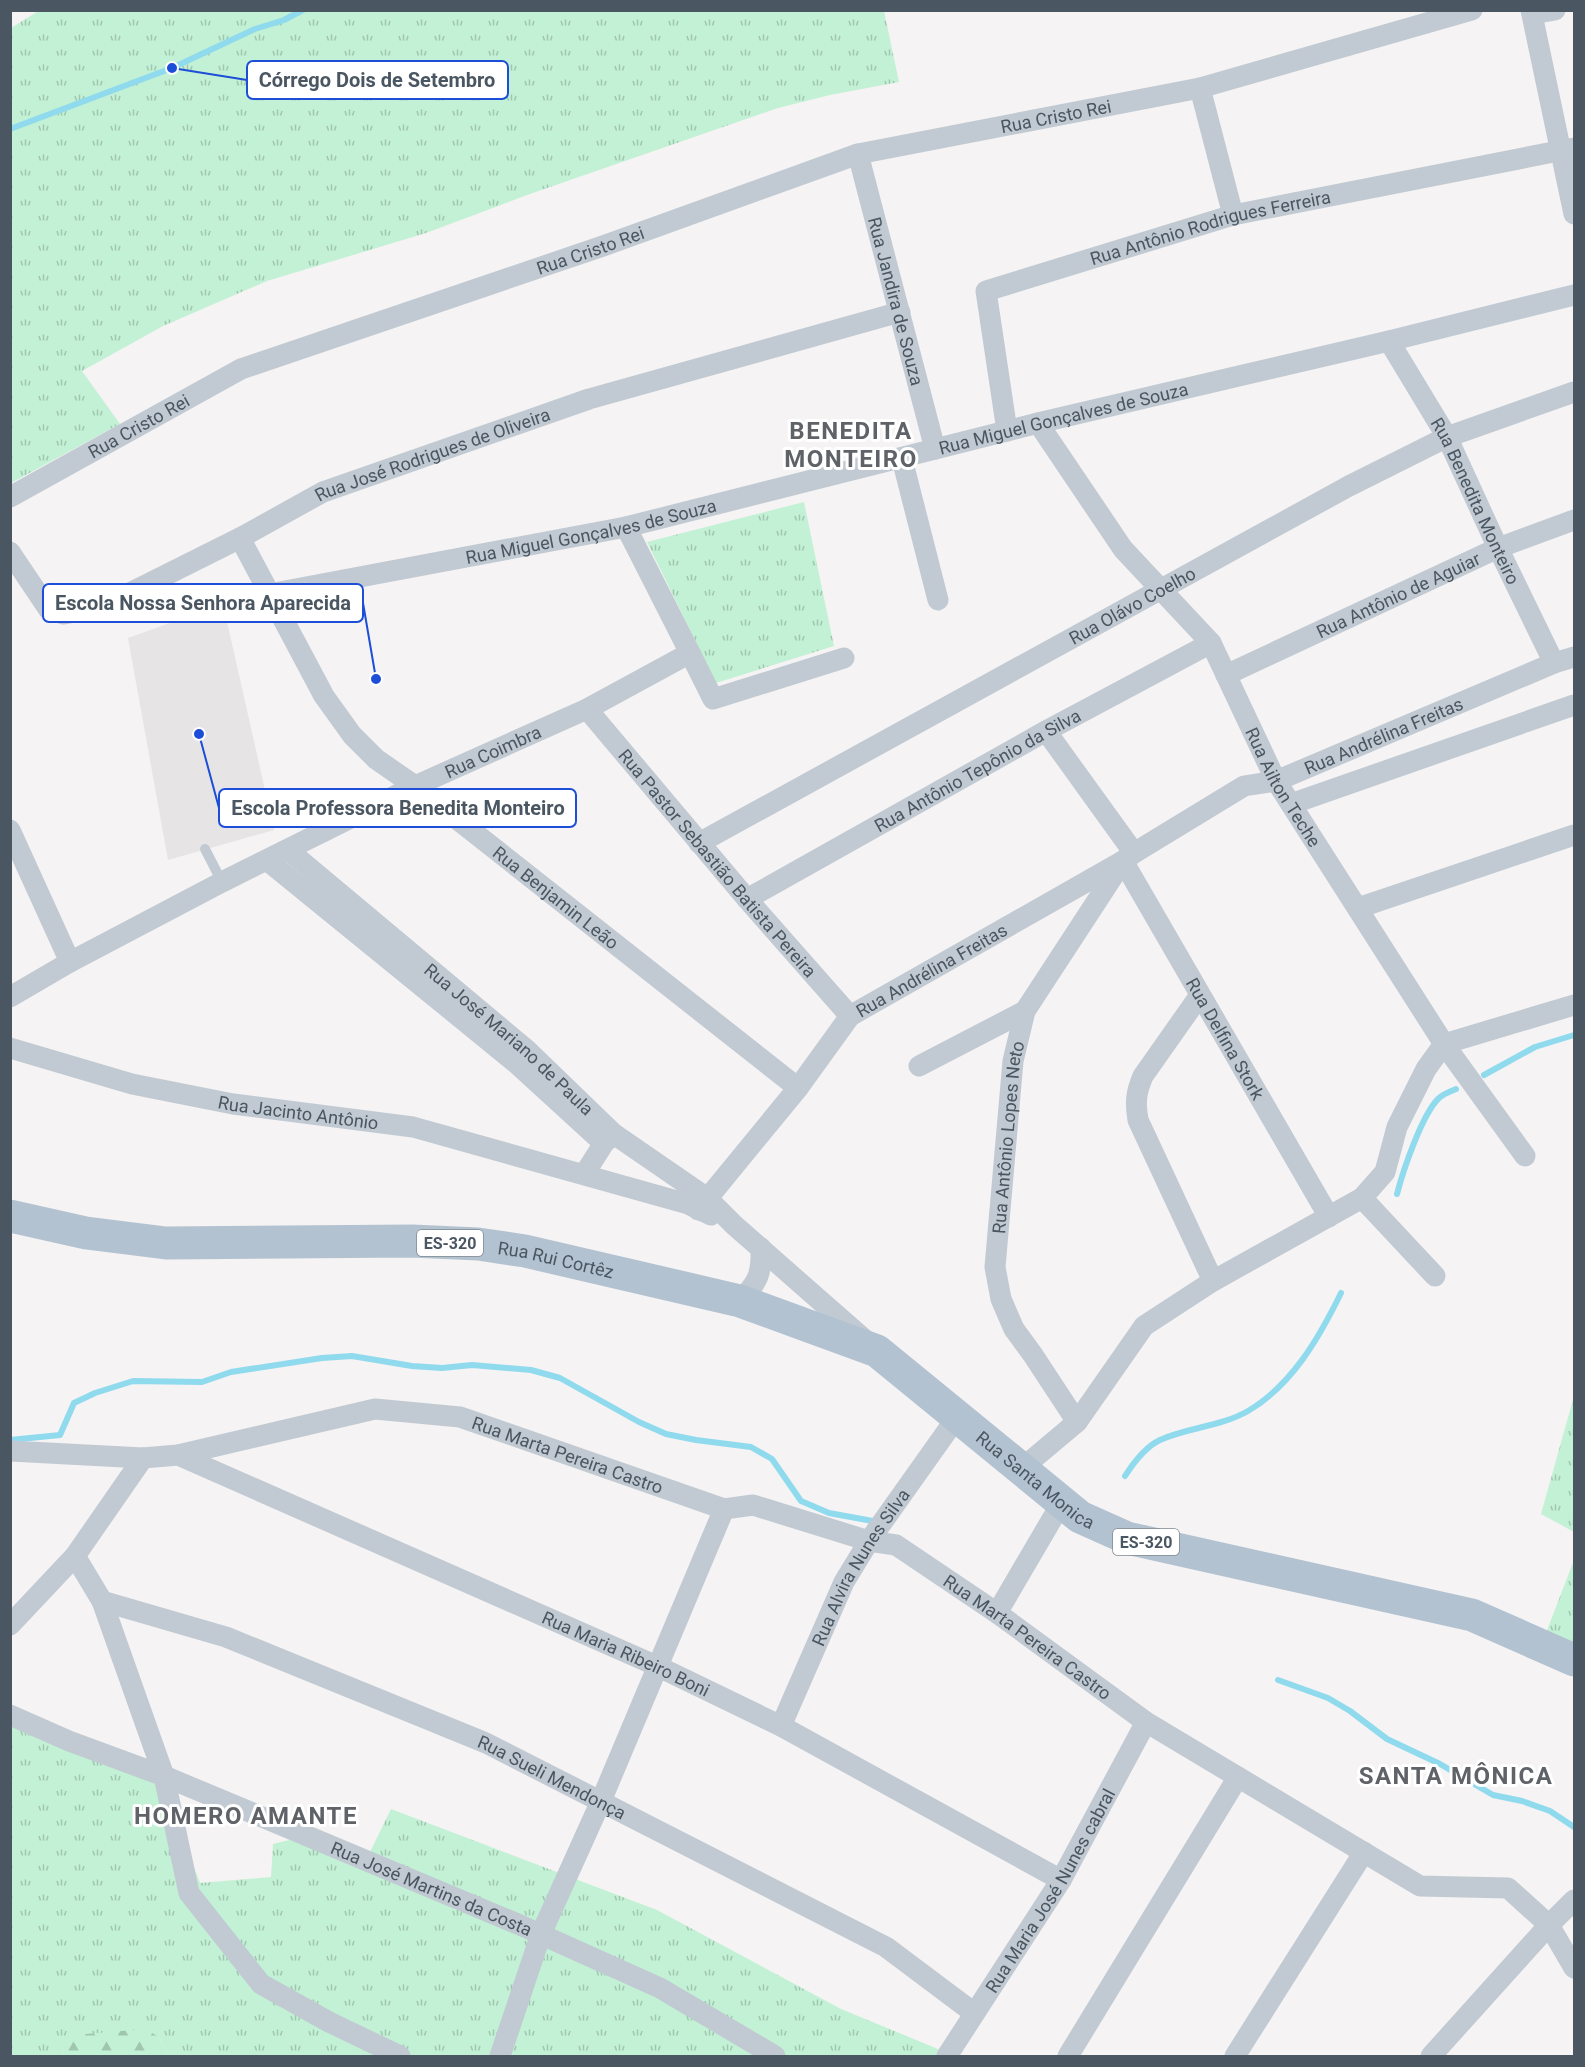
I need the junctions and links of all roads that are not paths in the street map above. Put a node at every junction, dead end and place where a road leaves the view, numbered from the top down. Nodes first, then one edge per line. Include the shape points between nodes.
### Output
1 (1555, 10) edge
2 (1460, 12) edge
3 (1531, 12) edge
4 (1200, 88) junction
5 (1567, 149) edge
6 (858, 154) junction
7 (1575, 214) edge
8 (1233, 215) junction
9 (1575, 295) edge
10 (900, 312) junction
11 (1389, 341) junction
12 (1575, 392) edge
13 (1038, 423) junction
14 (1007, 431) junction
15 (1448, 436) junction
16 (935, 449) junction
17 (902, 459) junction
18 (10, 497) edge
19 (1575, 520) edge
20 (626, 527) junction
21 (240, 538) junction
22 (1498, 548) junction
23 (10, 552) edge
24 (1160, 588) junction
25 (269, 594) junction
26 (938, 600) dead end
27 (1211, 643) junction
28 (690, 653) junction
29 (1575, 657) edge
30 (844, 658) dead end
31 (1554, 663) junction
32 (1226, 675) junction
33 (1575, 705) edge
34 (587, 709) junction
35 (1046, 731) junction
36 (1276, 781) junction
37 (416, 786) junction
38 (1292, 804) junction
39 (10, 830) edge
40 (1575, 835) edge
41 (699, 843) junction
42 (205, 849) dead end
43 (288, 850) junction
44 (1128, 857) junction
45 (268, 861) junction
46 (222, 882) junction
47 (747, 899) junction
48 (1358, 908) junction
49 (380, 940) junction
50 (70, 962) junction
51 (1200, 995) junction
52 (10, 997) edge
53 (1575, 1005) edge
54 (1025, 1011) junction
55 (850, 1016) junction
56 (1444, 1044) junction
57 (10, 1048) edge
58 (919, 1066) dead end
59 (798, 1088) junction
60 (609, 1138) junction
61 (1525, 1156) dead end
62 (585, 1173) junction
63 (1362, 1198) junction
64 (698, 1204) junction
65 (10, 1216) edge
66 (1329, 1216) junction
67 (734, 1225) joint
68 (761, 1248) junction
69 (1435, 1276) dead end
70 (1213, 1281) junction
71 (740, 1301) junction
72 (877, 1351) junction
73 (957, 1417) junction
74 (1077, 1422) junction
75 (10, 1451) edge
76 (178, 1455) junction
77 (143, 1458) junction
78 (1022, 1469) junction
79 (1062, 1503) junction
80 (724, 1509) junction
81 (869, 1541) junction
82 (75, 1556) junction
83 (102, 1601) junction
84 (996, 1613) junction
85 (10, 1624) edge
86 (1575, 1660) edge
87 (657, 1666) junction
88 (10, 1714) edge
89 (1146, 1722) junction
90 (780, 1726) junction
91 (164, 1776) junction
92 (1238, 1777) junction
93 (601, 1801) junction
94 (1364, 1852) junction
95 (1061, 1880) junction
96 (1575, 1900) edge
97 (1549, 1925) junction
98 (541, 1934) junction
99 (1575, 1968) edge
100 (974, 2013) junction
101 (400, 2056) edge
102 (500, 2056) edge
103 (775, 2056) edge
104 (947, 2056) edge
105 (1068, 2056) edge
106 (1235, 2056) edge
107 (1431, 2056) edge

1 - 3 street
2 - 4 street, Rua Cristo Rei
3 - 5 street
4 - 6 street, Rua Cristo Rei
4 - 8 street
5 - 7 street
5 - 8 street, Rua Antônio Rodrigues Ferreira
6 - 10 street, Rua Jandira de Souza
6 - 18 street, Rua Cristo Rei via 241,369
8 - 14 street, Rua Antônio Rodrigues Ferreira via 986,291
9 - 11 street, Rua Miguel Gonçalves de Souza
10 - 16 street, Rua Jandira de Souza
10 - 21 street, Rua José Rodrigues de Oliveira via 589,399 323,492
11 - 13 street, Rua Miguel Gonçalves de Souza
11 - 15 street, Rua Benedita Monteiro
12 - 15 street, Rua Olávo Coelho
13 - 14 street, Rua Miguel Gonçalves de Souza
13 - 24 street, Rua Ailton Teche via 1123,549
14 - 16 street, Rua Miguel Gonçalves de Souza
15 - 22 street, Rua Benedita Monteiro
15 - 24 street, Rua Olávo Coelho
16 - 17 street, Rua Miguel Gonçalves de Souza
17 - 20 street, Rua Miguel Gonçalves de Souza
17 - 26 street
19 - 22 street, Rua Antônio de Aguiar
20 - 25 street, Rua Miguel Gonçalves de Souza
20 - 28 street
21 - 23 street, Rua José Rodrigues de Oliveira via 102,606 64,614 49,610
21 - 25 street, Rua Benjamin Leão
22 - 31 street, Rua Benedita Monteiro
22 - 32 street, Rua Antônio de Aguiar
24 - 27 street, Rua Ailton Teche
24 - 41 street, Rua Olávo Coelho
25 - 37 street, Rua Benjamin Leão via 324,696 352,735 376,759
27 - 32 street, Rua Ailton Teche
27 - 35 street, Rua Antônio Tepônio da Silva
28 - 30 street via 713,699
28 - 34 street, Rua Coimbra
29 - 31 street, Rua Andrélina Freitas
31 - 36 street, Rua Andrélina Freitas
32 - 36 street, Rua Ailton Teche
33 - 38 street, Rua Andrélina Freitas
34 - 37 street, Rua Coimbra
34 - 41 street, Rua Pastor Sebastião Batista Pereira
35 - 44 street
35 - 47 street, Rua Antônio Tepônio da Silva
36 - 38 street, Rua Ailton Teche
36 - 44 street, Rua Andrélina Freitas via 1244,786
37 - 43 street, Rua Coimbra
37 - 59 street, Rua Benjamin Leão
38 - 48 street, Rua Ailton Teche
39 - 50 street
40 - 48 street
41 - 47 street, Rua Pastor Sebastião Batista Pereira
42 - 46 lane
43 - 45 street, Rua Coimbra
43 - 49 street, Rua José Mariano de Paula
44 - 51 street, Rua Delfina Stork
44 - 54 street, Rua Antônio Lopes Neto
44 - 55 street, Rua Andrélina Freitas
45 - 46 street, Rua Coimbra
45 - 49 street, Rua José Mariano de Paula
46 - 50 street, Rua Coimbra
47 - 55 street, Rua Pastor Sebastião Batista Pereira
48 - 56 street, Rua Ailton Teche
49 - 60 street, Rua José Mariano de Paula via 521,1056
50 - 52 street, Rua Coimbra
51 - 66 street, Rua Delfina Stork
51 - 70 street via 1143,1076 1136,1105 1138,1120
53 - 56 street
54 - 58 street
54 - 74 street, Rua Antônio Lopes Neto via 1013,1061 995,1267 1001,1299 1014,1329
55 - 59 street, Rua Andrélina Freitas
56 - 61 street, Rua Ailton Teche
56 - 63 street via 1426,1069 1397,1127 1385,1172
57 - 62 street, Rua Jacinto Antônio via 132,1084 233,1104 413,1127
59 - 64 street, Rua Andrélina Freitas
60 - 62 street
60 - 64 street, Rua José Mariano de Paula
62 - 64 street, Rua Jacinto Antônio
63 - 66 street
63 - 69 street
64 - 67 street, Rua Jacinto Antônio
65 - 71 main road, Rua Rui Cortêz / ES-320 via 86,1233 166,1243 478,1244 525,1251
66 - 70 street
67 - 68 street, Rua Santa Monica
68 - 71 street via 762,1267 755,1285
68 - 72 street, Rua Santa Monica
70 - 74 street via 1144,1326
71 - 72 main road, Rua Rui Cortêz / ES-320
72 - 73 main road, Rua Santa Monica / ES-320
73 - 78 main road, Rua Santa Monica / ES-320
73 - 81 street, Rua Alvira Nunes Silva
74 - 78 street
75 - 77 street, Rua Marta Pereira Castro
76 - 77 street, Rua Marta Pereira Castro
76 - 80 street, Rua Marta Pereira Castro via 375,1409 460,1417
76 - 87 street, Rua Maria Ribeiro Boni
77 - 82 street
78 - 79 main road, Rua Santa Monica / ES-320
79 - 84 street
79 - 86 main road, Rua Santa Monica / ES-320 via 1080,1517 1127,1538 1472,1615
80 - 81 street, Rua Marta Pereira Castro via 753,1505
80 - 87 street
81 - 84 street, Rua Marta Pereira Castro via 896,1545
81 - 90 street, Rua Alvira Nunes Silva via 844,1582
82 - 83 street
82 - 85 street
83 - 91 street
83 - 93 street, Rua Sueli Mendonça via 226,1636 486,1743
84 - 89 street, Rua Marta Pereira Castro
87 - 90 street, Rua Maria Ribeiro Boni
87 - 93 street
88 - 91 street, Rua José Martins da Costa
89 - 92 street, Rua Marta Pereira Castro
89 - 95 street, Rua Maria José Nunes cabral
90 - 95 street, Rua Maria Ribeiro Boni
91 - 98 street, Rua José Martins da Costa
91 - 101 street via 189,1893 261,1984
92 - 94 street, Rua Marta Pereira Castro
92 - 105 street
93 - 98 street
93 - 100 street, Rua Sueli Mendonça via 885,1947
94 - 97 street, Rua Marta Pereira Castro via 1420,1886 1508,1888
94 - 106 street
95 - 100 street, Rua Maria José Nunes cabral
96 - 97 street
97 - 99 street, Rua Marta Pereira Castro
97 - 107 street
98 - 102 street
98 - 103 street, Rua José Martins da Costa via 660,1988
100 - 104 street, Rua Maria José Nunes cabral

